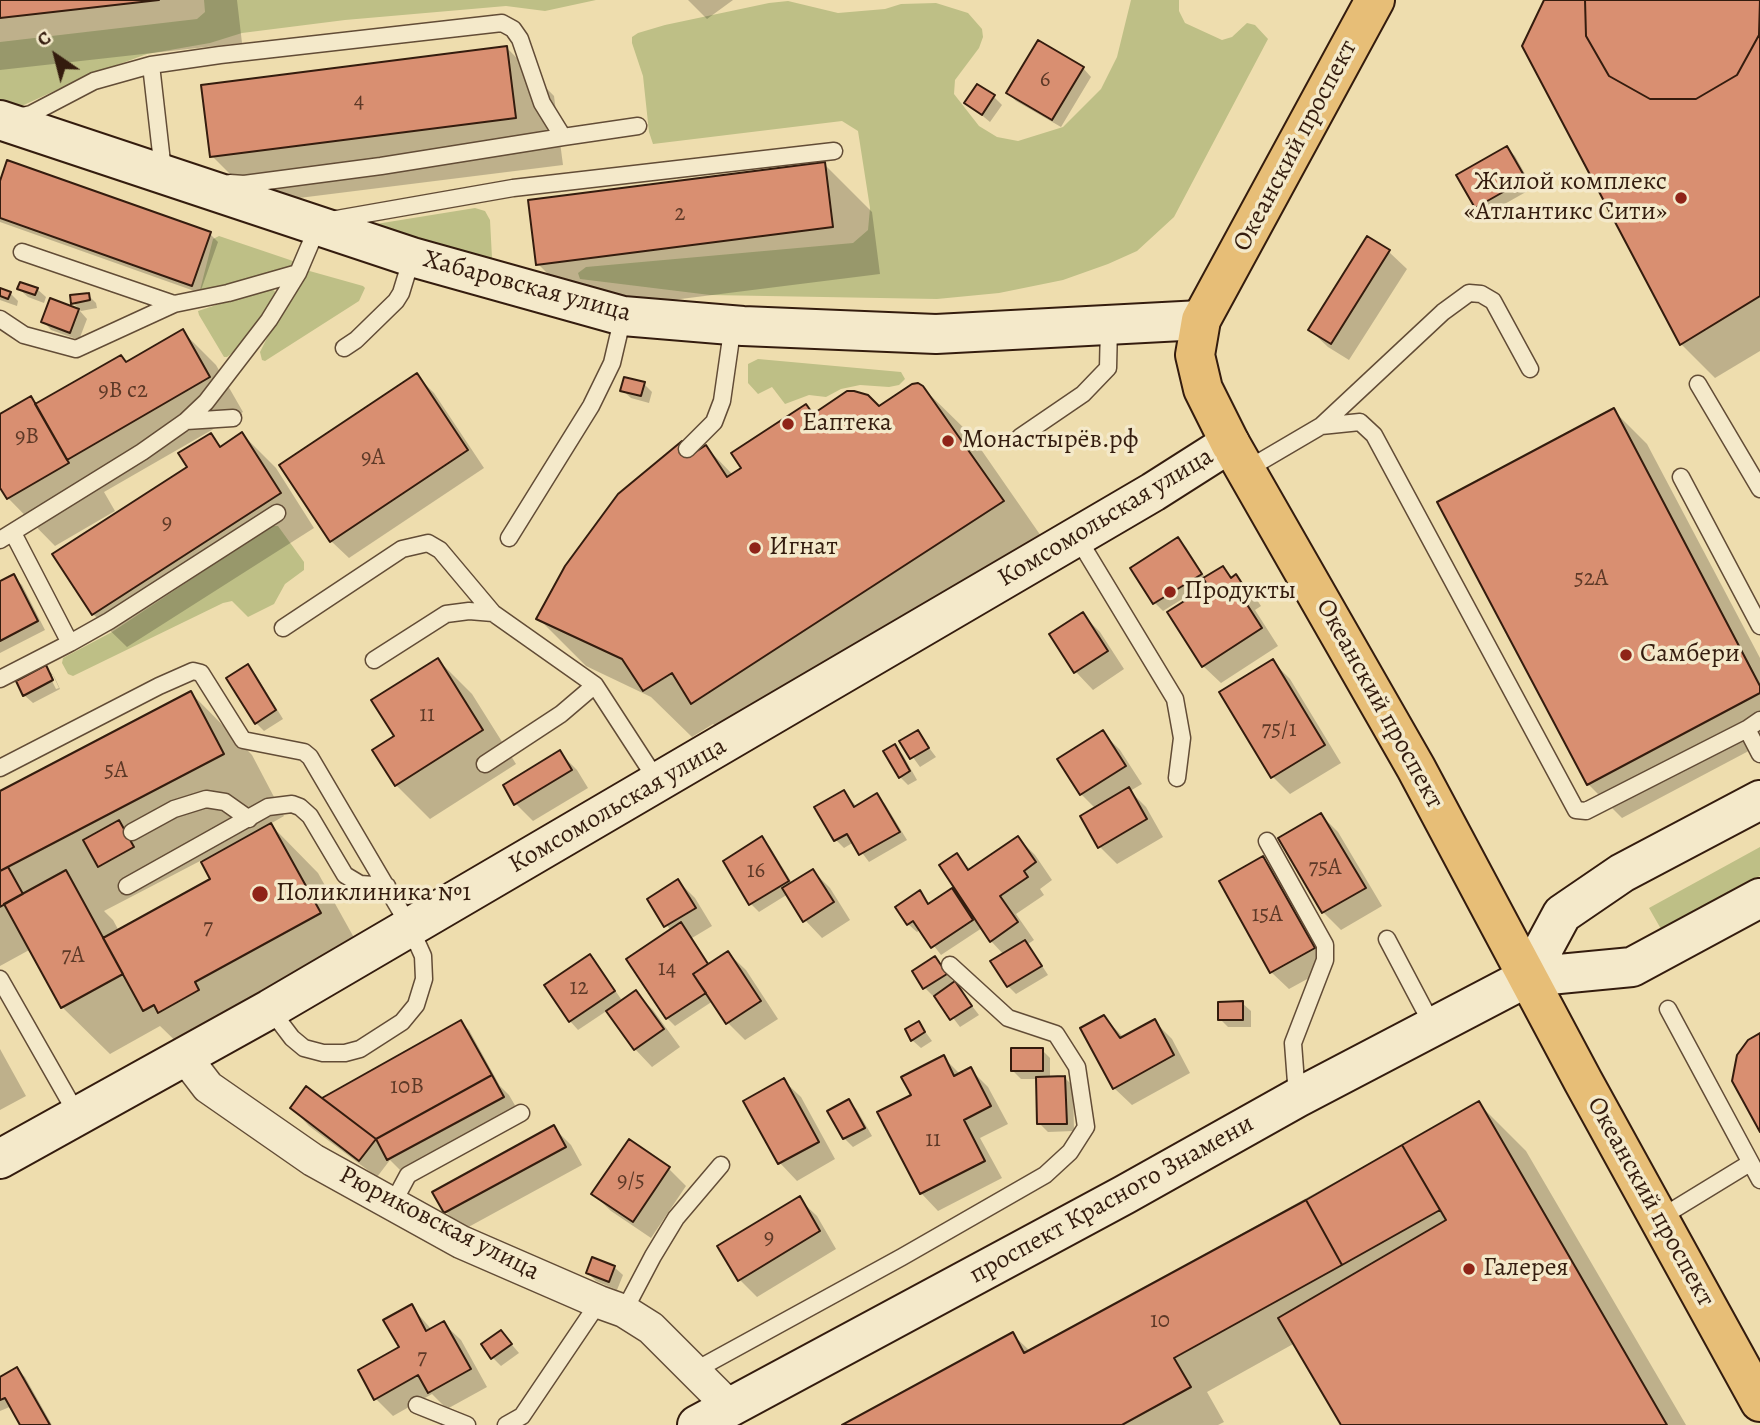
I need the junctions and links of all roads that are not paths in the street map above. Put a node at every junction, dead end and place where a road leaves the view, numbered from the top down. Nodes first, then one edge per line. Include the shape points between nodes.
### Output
1 (1375, 0) edge
2 (151, 65) junction
3 (1, 121) edge
4 (638, 126) dead end
5 (563, 137) junction
6 (834, 151) dead end
7 (160, 174) junction
8 (270, 209) junction
9 (318, 226) junction
10 (22, 252) dead end
11 (412, 257) junction
12 (298, 273) junction
13 (174, 304) junction
14 (623, 316) junction
15 (0, 319) edge
16 (1201, 320) junction
17 (733, 324) junction
18 (1109, 326) junction
19 (344, 348) dead end
20 (1531, 369) dead end
21 (1698, 384) dead end
22 (233, 418) dead end
23 (186, 421) junction
24 (1321, 426) junction
25 (1020, 437) dead end
26 (687, 449) dead end
27 (1238, 457) junction
28 (1681, 477) dead end
29 (1760, 489) edge
30 (278, 513) dead end
31 (6, 536) edge
32 (1077, 537) junction
33 (509, 538) dead end
34 (493, 613) junction
35 (1760, 625) edge
36 (283, 628) dead end
37 (70, 643) junction
38 (374, 660) dead end
39 (0, 679) edge
40 (595, 685) junction
41 (1753, 725) edge
42 (1760, 754) edge
43 (485, 764) dead end
44 (0, 768) edge
45 (1177, 778) dead end
46 (658, 782) junction
47 (1760, 800) edge
48 (249, 819) junction
49 (132, 832) dead end
50 (1267, 841) dead end
51 (127, 886) dead end
52 (387, 886) junction
53 (1760, 898) edge
54 (410, 927) junction
55 (1387, 939) dead end
56 (950, 965) dead end
57 (1528, 977) junction
58 (0, 979) edge
59 (270, 1009) junction
60 (1668, 1009) dead end
61 (1434, 1028) junction
62 (185, 1057) junction
63 (1297, 1098) junction
64 (521, 1113) dead end
65 (78, 1116) junction
66 (0, 1159) edge
67 (1750, 1163) junction
68 (721, 1165) dead end
69 (1760, 1180) edge
70 (393, 1203) junction
71 (1660, 1218) junction
72 (612, 1306) junction
73 (694, 1371) junction
74 (1760, 1402) edge
75 (417, 1405) dead end
76 (730, 1407) junction
77 (467, 1425) edge
78 (506, 1425) edge
79 (697, 1425) edge

1 - 16 main road, Океанский проспект
2 - 3 lane via 94,81 32,114
2 - 5 lane via 502,23 520,39 539,94
2 - 7 lane
3 - 7 main road, Хабаровская улица
4 - 5 lane
5 - 7 lane via 244,184
6 - 8 lane via 513,188 324,221
7 - 8 main road, Хабаровская улица
8 - 9 main road, Хабаровская улица
9 - 11 main road, Хабаровская улица
9 - 12 lane
10 - 13 lane
11 - 14 main road, Хабаровская улица
11 - 19 lane via 396,301
12 - 13 lane
12 - 23 lane via 256,338
13 - 15 lane via 76,349 24,335
14 - 17 main road, Хабаровская улица
14 - 33 lane via 612,363 592,406
16 - 18 main road, Хабаровская улица
16 - 27 main road, Океанский проспект via 1195,355 1203,388
17 - 18 main road, Хабаровская улица via 936,334
17 - 26 lane via 722,401 714,422
18 - 25 lane via 1108,368 1083,394
20 - 24 lane via 1493,301 1469,293
21 - 29 lane
22 - 23 lane
23 - 31 lane
24 - 27 lane
24 - 41 lane via 1360,422 1374,435 1576,810 1586,811
27 - 32 main road, Комсомольская улица
27 - 57 main road, Океанский проспект via 1416,768
28 - 35 lane
30 - 37 lane
31 - 37 lane
32 - 45 lane via 1175,699 1182,738
32 - 46 main road, Комсомольская улица
34 - 36 lane via 440,550 428,543 402,549
34 - 38 lane via 446,614
34 - 40 lane
37 - 39 lane
40 - 43 lane via 561,714
40 - 46 lane
41 - 42 lane
44 - 52 lane via 159,685 197,671 243,740 298,749 310,757
46 - 54 main road, Комсомольская улица
47 - 57 main road via 1622,873 1562,914
48 - 49 lane via 225,802 206,799 174,809
48 - 51 lane
48 - 52 lane via 268,807 300,807 345,875 360,884
50 - 63 lane via 1325,945 1325,960 1293,1043
52 - 54 lane
53 - 57 main road, проспект Красного Знамени via 1632,967
54 - 59 main road, Комсомольская улица
54 - 59 lane via 423,957 425,979 416,1004 402,1022 370,1043 345,1053 323,1054 304,1048
55 - 61 lane
56 - 73 lane via 1008,1018 1056,1034 1077,1067 1086,1127 1070,1152 1045,1175
57 - 61 main road, проспект Красного Знамени
57 - 71 main road, Океанский проспект
58 - 65 lane
59 - 62 main road, Комсомольская улица
60 - 67 lane
61 - 63 main road, проспект Красного Знамени
62 - 65 main road, Комсомольская улица
62 - 70 street, Рюриковская улица via 208,1087 249,1116 313,1160
63 - 76 main road, проспект Красного Знамени
64 - 70 lane via 408,1175
65 - 66 main road, Комсомольская улица
67 - 69 lane
67 - 71 lane
68 - 72 lane via 676,1218 647,1267
70 - 72 street, Рюриковская улица via 461,1242
71 - 74 main road, Океанский проспект
72 - 73 street, Рюриковская улица via 651,1328
72 - 78 lane via 522,1416
73 - 76 street, Рюриковская улица
75 - 77 lane
76 - 79 main road, проспект Красного Знамени

